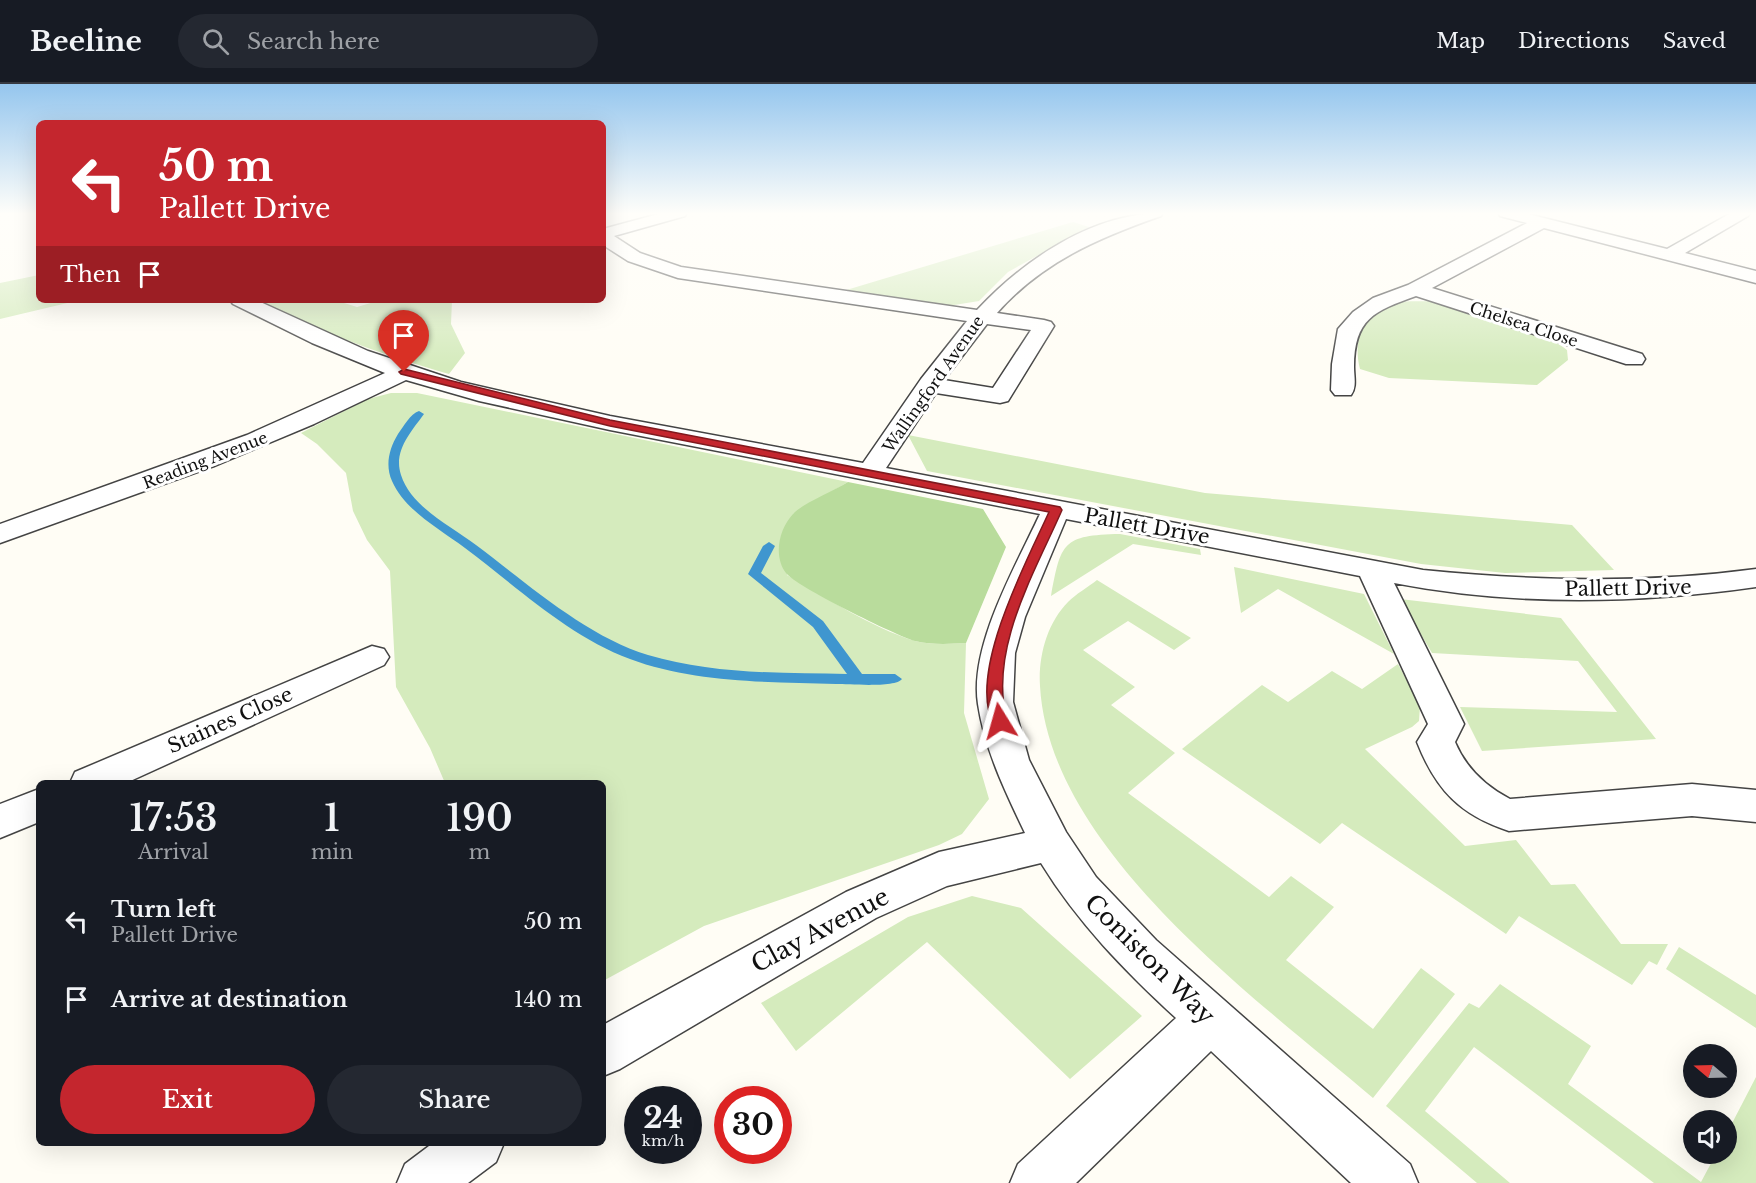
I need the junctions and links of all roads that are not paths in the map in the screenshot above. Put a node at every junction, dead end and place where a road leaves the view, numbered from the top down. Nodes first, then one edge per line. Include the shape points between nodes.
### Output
1 (655, 264) edge
2 (1039, 264) edge
3 (1462, 264) edge
4 (1706, 264) edge
5 (1756, 277) edge
6 (1415, 289) junction
7 (246, 303) edge
8 (981, 316) junction
9 (1634, 359) dead end
10 (404, 372) junction
11 (932, 385) junction
12 (1343, 390) dead end
13 (870, 472) junction
14 (1056, 510) junction
15 (0, 534) edge
16 (1372, 569) junction
17 (1756, 578) edge
18 (372, 657) dead end
19 (96, 780) edge
20 (36, 806) edge
21 (1756, 806) edge
22 (0, 822) edge
23 (1051, 844) junction
24 (1210, 1019) junction
25 (606, 1050) edge
26 (473, 1146) edge
27 (424, 1183) edge
28 (1037, 1183) edge
29 (1391, 1183) edge

1 - 8 street via 678,272
2 - 8 street, Wallingford Avenue via 1017,280
3 - 6 street
4 - 5 street
6 - 9 street, Chelsea Close
6 - 12 street via 1380,302 1349,329
7 - 10 street, Pallett Drive via 312,336
8 - 11 street, Wallingford Avenue
8 - 11 street via 1044,326 1000,396
10 - 13 street, Pallett Drive via 610,423
10 - 15 street, Reading Avenue via 198,464
11 - 13 street, Wallingford Avenue
13 - 14 street, Pallett Drive
14 - 16 street, Pallett Drive
14 - 23 street, Coniston Way via 1009,617 998,653 995,702 1010,760
16 - 17 street, Pallett Drive via 1490,587 1600,592 1704,587
16 - 21 street via 1446,724 1436,742 1442,759 1473,796 1494,811 1509,815 1692,800
18 - 19 street, Staines Close
20 - 22 street
23 - 24 street, Coniston Way via 1081,890
23 - 25 street, Clay Avenue via 939,870 861,905
24 - 28 street
24 - 29 street, Coniston Way
26 - 27 street

